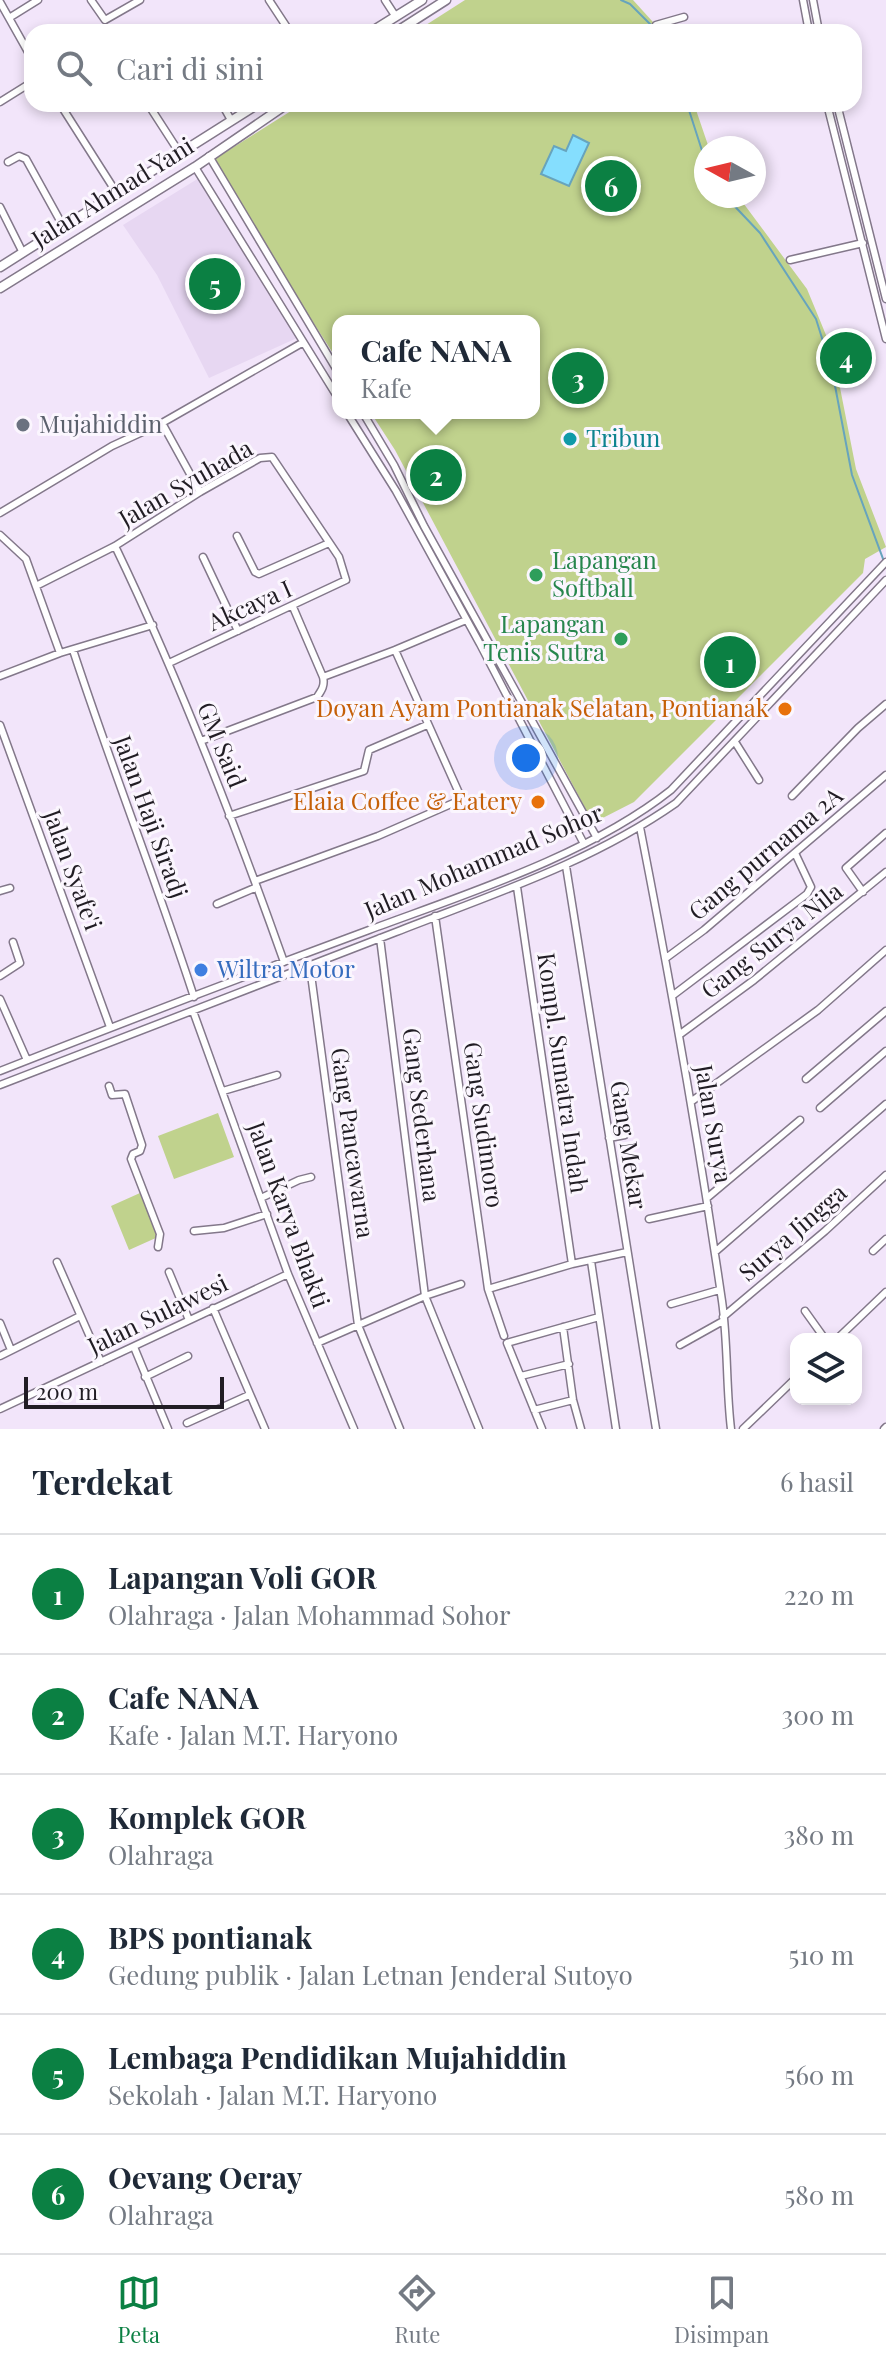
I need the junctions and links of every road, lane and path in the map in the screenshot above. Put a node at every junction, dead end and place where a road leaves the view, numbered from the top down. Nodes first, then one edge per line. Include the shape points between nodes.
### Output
1 (38, 0) edge
2 (91, 0) edge
3 (140, 0) edge
4 (269, 0) edge
5 (385, 0) edge
6 (422, 0) edge
7 (446, 0) edge
8 (803, 0) edge
9 (813, 0) edge
10 (0, 2) edge
11 (396, 17) junction
12 (684, 17) dead end
13 (9, 18) junction
14 (285, 24) edge
15 (384, 24) edge
16 (408, 24) edge
17 (662, 24) edge
18 (808, 24) edge
19 (818, 24) edge
20 (24, 45) edge
21 (24, 87) edge
22 (0, 102) edge
23 (65, 112) edge
24 (153, 112) edge
25 (226, 112) edge
26 (244, 112) edge
27 (275, 112) edge
28 (829, 112) edge
29 (839, 112) edge
30 (231, 120) junction
31 (179, 152) junction
32 (209, 156) junction
33 (8, 162) dead end
34 (195, 167) junction
35 (116, 192) junction
36 (0, 207) edge
37 (63, 226) junction
38 (863, 243) junction
39 (23, 253) junction
40 (790, 260) dead end
41 (0, 267) edge
42 (286, 285) junction
43 (0, 288) edge
44 (275, 293) junction
45 (886, 299) edge
46 (886, 339) edge
47 (302, 343) junction
48 (332, 362) edge
49 (330, 386) joint
50 (332, 389) edge
51 (351, 419) edge
52 (367, 419) edge
53 (162, 423) junction
54 (200, 492) junction
55 (0, 513) edge
56 (0, 535) edge
57 (237, 536) dead end
58 (329, 543) junction
59 (115, 546) junction
60 (203, 557) dead end
61 (886, 562) edge
62 (446, 563) junction
63 (437, 568) junction
64 (345, 582) joint
65 (885, 584) edge
66 (36, 586) junction
67 (293, 607) junction
68 (466, 620) junction
69 (153, 625) junction
70 (238, 631) junction
71 (73, 650) junction
72 (395, 650) junction
73 (60, 653) junction
74 (169, 663) junction
75 (0, 676) edge
76 (323, 677) junction
77 (510, 683) junction
78 (772, 685) junction
79 (502, 688) junction
80 (780, 694) junction
81 (886, 704) edge
82 (0, 725) edge
83 (427, 725) junction
84 (201, 741) junction
85 (735, 743) junction
86 (886, 775) edge
87 (564, 780) junction
88 (759, 780) dead end
89 (555, 783) junction
90 (671, 790) junction
91 (792, 796) dead end
92 (676, 803) junction
93 (229, 816) junction
94 (640, 827) junction
95 (886, 833) edge
96 (597, 838) junction
97 (584, 844) junction
98 (795, 853) junction
99 (566, 866) junction
100 (886, 872) edge
101 (256, 884) junction
102 (517, 887) junction
103 (10, 888) dead end
104 (475, 890) junction
105 (0, 891) edge
106 (863, 892) junction
107 (479, 901) junction
108 (217, 904) dead end
109 (435, 916) junction
110 (380, 938) junction
111 (13, 942) dead end
112 (886, 950) edge
113 (666, 958) junction
114 (284, 962) junction
115 (310, 967) junction
116 (0, 976) edge
117 (241, 978) junction
118 (248, 990) junction
119 (672, 996) junction
120 (194, 997) junction
121 (0, 999) edge
122 (193, 1011) junction
123 (886, 1011) edge
124 (110, 1027) junction
125 (679, 1035) junction
126 (57, 1048) junction
127 (886, 1051) edge
128 (27, 1060) junction
129 (62, 1061) junction
130 (0, 1071) edge
131 (277, 1075) dead end
132 (806, 1079) dead end
133 (0, 1085) edge
134 (109, 1086) dead end
135 (223, 1091) junction
136 (692, 1101) junction
137 (886, 1104) edge
138 (820, 1108) dead end
139 (800, 1120) dead end
140 (625, 1135) dead end
141 (609, 1138) junction
142 (886, 1175) edge
143 (311, 1177) dead end
144 (261, 1198) junction
145 (707, 1198) junction
146 (708, 1206) junction
147 (267, 1214) junction
148 (649, 1219) dead end
149 (194, 1231) dead end
150 (886, 1239) edge
151 (158, 1247) dead end
152 (873, 1251) dead end
153 (627, 1252) junction
154 (715, 1252) junction
155 (591, 1261) junction
156 (57, 1262) dead end
157 (572, 1264) junction
158 (169, 1272) dead end
159 (288, 1274) junction
160 (461, 1284) dead end
161 (488, 1289) junction
162 (719, 1290) junction
163 (886, 1292) edge
164 (425, 1296) junction
165 (671, 1304) dead end
166 (213, 1308) junction
167 (805, 1311) dead end
168 (80, 1316) junction
169 (599, 1317) junction
170 (723, 1319) junction
171 (189, 1320) junction
172 (0, 1323) edge
173 (358, 1325) junction
174 (563, 1327) junction
175 (821, 1333) edge
176 (843, 1333) edge
177 (505, 1340) junction
178 (317, 1343) junction
179 (680, 1345) dead end
180 (134, 1347) junction
181 (11, 1350) junction
182 (0, 1356) edge
183 (188, 1356) dead end
184 (101, 1362) junction
185 (569, 1364) junction
186 (521, 1376) junction
187 (145, 1377) junction
188 (790, 1384) edge
189 (249, 1395) junction
190 (573, 1400) junction
191 (1, 1406) edge
192 (534, 1410) junction
193 (187, 1423) dead end
194 (168, 1429) edge
195 (265, 1429) edge
196 (354, 1429) edge
197 (400, 1429) edge
198 (479, 1429) edge
199 (542, 1429) edge
200 (581, 1429) edge
201 (616, 1429) edge
202 (656, 1429) edge
203 (731, 1429) edge
204 (743, 1429) edge

1 - 13 street
2 - 3 street via 105,20
4 - 14 street
5 - 11 street
6 - 11 main road
7 - 16 main road
8 - 18 street
9 - 19 street
10 - 13 street
11 - 15 main road
12 - 17 street
13 - 20 street
21 - 22 street
23 - 35 street
24 - 31 street
25 - 30 street
26 - 30 main road, Jalan Ahmad Yani
27 - 32 main road, Jalan Ahmad Yani
28 - 38 street
29 - 45 street
30 - 31 main road, Jalan Ahmad Yani
31 - 35 main road, Jalan Ahmad Yani
32 - 34 main road, Jalan Ahmad Yani
32 - 42 street
33 - 37 street via 19,156 26,159
34 - 43 main road, Jalan Ahmad Yani
34 - 44 street
35 - 37 main road, Jalan Ahmad Yani
36 - 39 street
37 - 39 main road, Jalan Ahmad Yani
38 - 40 street
38 - 46 street
39 - 41 main road, Jalan Ahmad Yani
42 - 44 street
42 - 48 street
44 - 47 street
47 - 49 street
47 - 53 street
49 - 50 street
51 - 63 street
52 - 62 street
53 - 54 street
53 - 55 street via 112,446
54 - 58 street, Jalan Syuhada via 260,458 272,457
54 - 59 street, Jalan Syuhada
56 - 66 street via 24,555
57 - 58 street via 259,574
58 - 64 street, Jalan Syuhada via 345,569
59 - 66 street, Jalan Syuhada
59 - 69 street, GM Said
60 - 70 street
61 - 78 street, Jalan Mohammad Sohor
62 - 63 street
62 - 77 street
63 - 68 street
64 - 67 street, Akcaya I
65 - 80 street, Jalan Mohammad Sohor
66 - 73 street
67 - 70 street, Akcaya I
67 - 76 street
68 - 72 street
68 - 79 street
69 - 71 street
69 - 74 street, GM Said
70 - 74 street, Akcaya I
71 - 73 street
71 - 120 street, Jalan Haji Siradj
72 - 76 street
72 - 83 street
73 - 75 street
74 - 84 street, GM Said
76 - 84 street via 317,697
77 - 79 street
77 - 87 street
78 - 80 street
78 - 90 street, Jalan Mohammad Sohor
79 - 89 street
80 - 85 street, Jalan Mohammad Sohor
81 - 91 street
82 - 124 street, Jalan Syafe'i
83 - 93 street via 369,750 364,771
83 - 101 street via 459,793 456,802
84 - 93 street, GM Said
85 - 88 street
85 - 92 street, Jalan Mohammad Sohor
86 - 98 street, Gang purnama 2A
87 - 89 street
87 - 96 street
89 - 97 street
90 - 92 street
90 - 96 street, Jalan Mohammad Sohor
92 - 94 street, Jalan Mohammad Sohor
93 - 101 street, GM Said
94 - 99 street, Jalan Mohammad Sohor
94 - 113 street, Jalan Surya
95 - 106 street via 846,868
96 - 97 street, Jalan Mohammad Sohor
97 - 104 street, Jalan Mohammad Sohor
98 - 113 street, Gang purnama 2A
98 - 119 street via 811,887 807,894
99 - 102 street, Jalan Mohammad Sohor
99 - 141 street, Gang Mekar
100 - 106 street, Gang Surya Nila
101 - 108 street
101 - 114 street, GM Said
102 - 107 street, Jalan Mohammad Sohor
102 - 157 street, Kompl. Sumatra Indah
103 - 105 street
104 - 107 street
104 - 114 street, Jalan Mohammad Sohor
106 - 125 street, Gang Surya Nila
107 - 109 street, Jalan Mohammad Sohor
109 - 110 street, Jalan Mohammad Sohor
109 - 161 street, Gang Sudimoro
110 - 115 street, Jalan Mohammad Sohor
110 - 164 street, Gang Sederhana
111 - 116 street via 20,963
112 - 136 street via 818,1010
113 - 119 street, Jalan Surya
114 - 117 street, Jalan Mohammad Sohor
115 - 118 street, Jalan Mohammad Sohor
115 - 173 street, Gang Pancawarna
117 - 118 street
117 - 120 street, Jalan Mohammad Sohor
118 - 122 street, Jalan Mohammad Sohor
119 - 125 street, Jalan Surya
120 - 124 street, Jalan Mohammad Sohor
121 - 128 street
122 - 129 street, Jalan Mohammad Sohor
122 - 135 street, Jalan Karya Bhakti
123 - 132 street
124 - 126 street, Jalan Mohammad Sohor
125 - 136 street, Jalan Surya
126 - 128 street, Jalan Mohammad Sohor
126 - 129 street
127 - 138 street
128 - 130 street, Jalan Mohammad Sohor
129 - 133 street, Jalan Mohammad Sohor
131 - 135 street
134 - 151 street via 112,1095 125,1094 142,1145 131,1159 161,1237
135 - 144 street, Jalan Karya Bhakti
136 - 145 street, Jalan Surya
137 - 154 street
139 - 145 street
140 - 141 street
141 - 153 street, Gang Mekar
142 - 170 street, Surya Jingga
143 - 144 street
144 - 147 street, Jalan Karya Bhakti
145 - 146 street, Jalan Surya
146 - 148 street
146 - 154 street, Jalan Surya
147 - 149 street
147 - 159 street, Jalan Karya Bhakti
150 - 152 street
153 - 155 street
153 - 202 street, Gang Mekar
154 - 162 street, Jalan Surya
155 - 157 street
155 - 169 street
156 - 168 street
157 - 161 street
158 - 171 street
159 - 166 street, Jalan Sulawesi
159 - 178 street, Jalan Karya Bhakti
160 - 164 street
161 - 177 street, Gang Sudimoro
162 - 165 street
162 - 170 street, Jalan Surya
163 - 176 street
164 - 173 street
164 - 198 street, Gang Sederhana
166 - 171 street, Jalan Sulawesi
166 - 189 street
167 - 175 street
168 - 181 street
168 - 184 street
169 - 174 street
169 - 201 street
170 - 179 street, Surya Jingga
170 - 203 street, Jalan Surya
171 - 180 street, Jalan Sulawesi
172 - 181 street
173 - 178 street
173 - 197 street, Gang Pancawarna
174 - 177 street
174 - 185 street
177 - 186 street, Gang Sudimoro
178 - 196 street, Jalan Karya Bhakti
180 - 184 street, Jalan Sulawesi
180 - 187 street
181 - 182 street
183 - 187 street
184 - 191 street, Jalan Sulawesi
185 - 186 street
185 - 190 street
186 - 192 street, Gang Sudimoro
187 - 194 street
188 - 204 street
189 - 193 street
189 - 195 street
190 - 192 street
190 - 200 street
192 - 199 street, Gang Sudimoro

